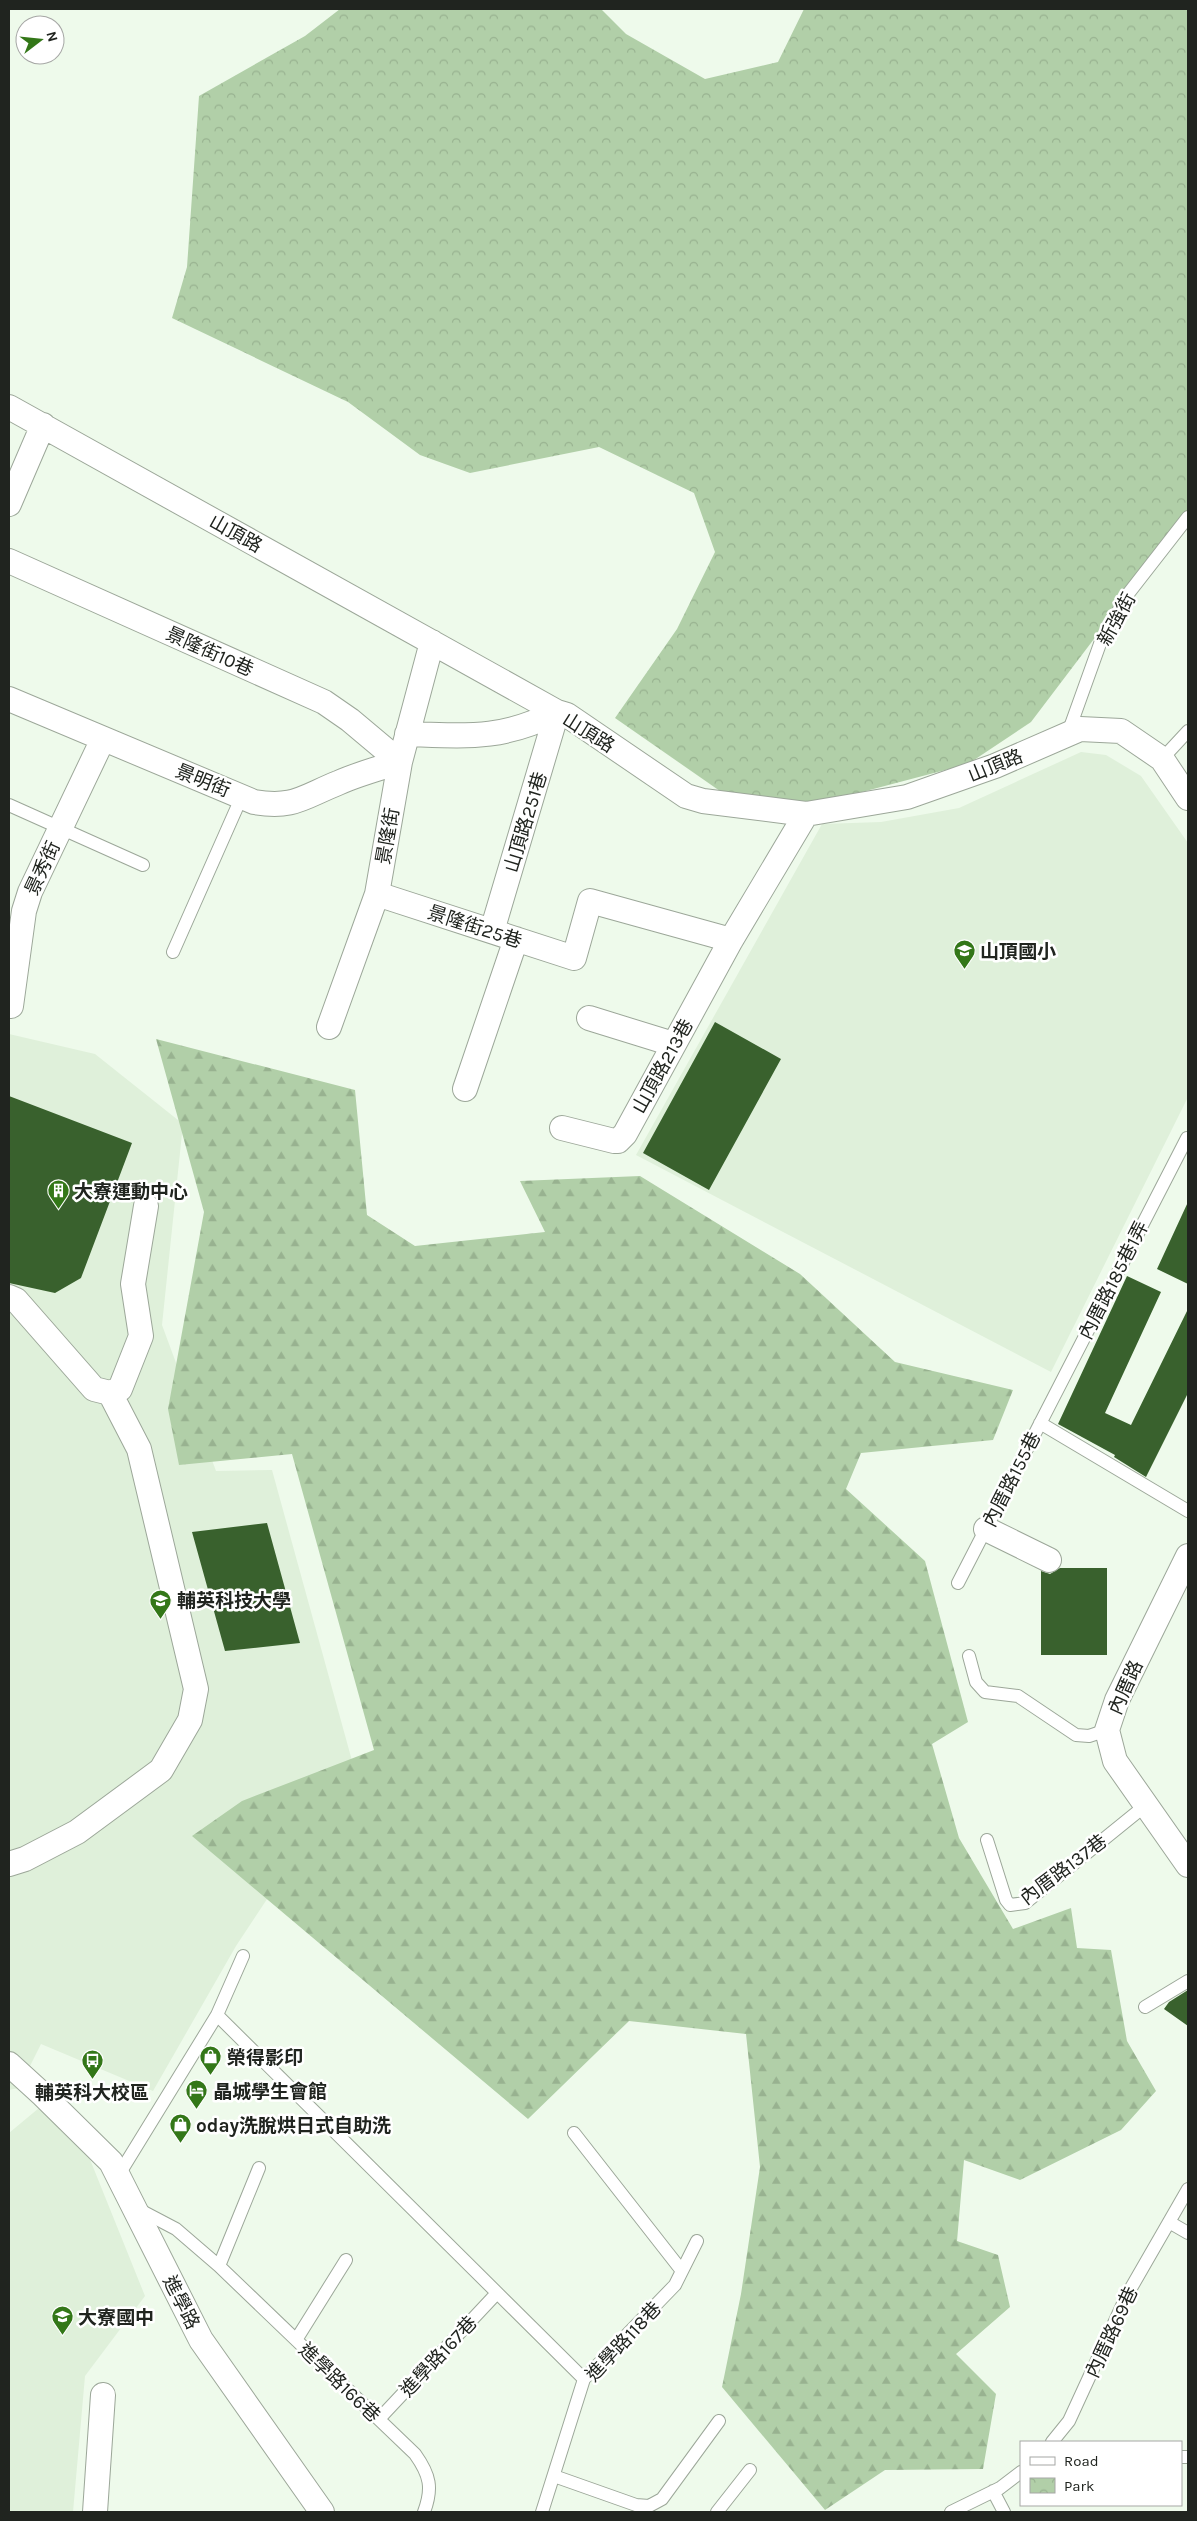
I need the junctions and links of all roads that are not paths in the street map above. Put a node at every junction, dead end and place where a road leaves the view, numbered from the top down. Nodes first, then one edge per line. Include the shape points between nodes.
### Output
1 (9, 407) edge
2 (43, 425) junction
3 (9, 504) edge
4 (1188, 517) edge
5 (9, 561) edge
6 (432, 642) junction
7 (9, 699) edge
8 (557, 712) junction
9 (1188, 731) edge
10 (407, 734) junction
11 (1068, 735) junction
12 (103, 739) junction
13 (1162, 758) junction
14 (400, 762) junction
15 (242, 796) junction
16 (1188, 798) edge
17 (9, 805) edge
18 (806, 814) junction
19 (61, 828) junction
20 (143, 865) dead end
21 (376, 894) junction
22 (492, 931) junction
23 (516, 939) junction
24 (731, 940) junction
25 (173, 952) dead end
26 (12, 1006) dead end
27 (589, 1018) dead end
28 (329, 1027) dead end
29 (673, 1044) junction
30 (465, 1089) dead end
31 (562, 1128) dead end
32 (1187, 1138) dead end
33 (146, 1206) dead end
34 (9, 1297) edge
35 (110, 1393) junction
36 (1040, 1422) junction
37 (1188, 1511) edge
38 (986, 1529) junction
39 (1188, 1556) edge
40 (1049, 1560) dead end
41 (958, 1583) dead end
42 (969, 1656) dead end
43 (1107, 1730) junction
44 (1146, 1805) junction
45 (987, 1840) dead end
46 (9, 1864) edge
47 (1188, 1865) edge
48 (243, 1956) dead end
49 (1188, 1981) edge
50 (1145, 2007) dead end
51 (217, 2015) junction
52 (9, 2064) edge
53 (574, 2133) dead end
54 (259, 2168) dead end
55 (118, 2176) junction
56 (1188, 2189) edge
57 (134, 2207) junction
58 (1169, 2222) junction
59 (1188, 2233) edge
60 (697, 2241) dead end
61 (346, 2260) dead end
62 (219, 2266) junction
63 (682, 2271) junction
64 (497, 2293) junction
65 (296, 2340) junction
66 (584, 2379) junction
67 (103, 2395) dead end
68 (378, 2419) junction
69 (719, 2421) dead end
70 (1053, 2441) edge
71 (750, 2470) dead end
72 (1020, 2473) edge
73 (554, 2476) junction
74 (993, 2492) junction
75 (95, 2512) edge
76 (322, 2512) edge
77 (424, 2512) edge
78 (542, 2512) edge
79 (717, 2512) edge
80 (951, 2512) edge
81 (1004, 2512) edge

1 - 2 street, 山頂路
2 - 3 street
2 - 6 street, 山頂路
4 - 11 lane, 新強街 via 1128,594 1101,641
5 - 14 street, 景隆街10巷 via 324,702
6 - 8 street, 山頂路
6 - 10 street, 景隆街
7 - 12 street, 景明街
8 - 10 street via 536,723 478,737
8 - 18 street, 山頂路 via 567,715 686,796
8 - 22 street, 山頂路251巷
9 - 13 lane
10 - 14 street, 景隆街
11 - 13 street, 山頂路 via 1080,729 1121,731
11 - 18 street, 山頂路 via 996,766 907,797
12 - 15 street, 景明街
12 - 19 street, 景秀街
13 - 16 street, 山頂路
14 - 15 street, 景明街 via 338,782 290,804 274,805
14 - 21 street, 景隆街
15 - 25 lane
17 - 19 lane
18 - 24 street, 山頂路213巷
19 - 20 lane
19 - 26 street, 景秀街 via 24,911
21 - 22 street, 景隆街25巷
21 - 28 street, 景隆街
22 - 23 street, 景隆街25巷
23 - 24 street, 景隆街25巷 via 574,958 590,901
23 - 30 street
24 - 29 street, 山頂路213巷
27 - 29 street
29 - 31 street, 山頂路213巷 via 625,1134 618,1141
32 - 36 lane, 內厝路185巷1弄
33 - 35 street via 133,1284 141,1336 120,1389
34 - 35 street via 16,1300 94,1389
35 - 46 street via 139,1449 196,1689 190,1720 162,1770 77,1832
36 - 37 lane, 內厝路155巷
36 - 38 lane, 內厝路155巷
38 - 40 street
38 - 41 lane, 內厝路155巷
39 - 43 street, 內厝路 via 1117,1700
42 - 43 lane via 976,1682 985,1692 1018,1696 1076,1735 1089,1736
43 - 44 street, 內厝路 via 1114,1761
44 - 45 lane, 內厝路137巷 via 1018,1906 1010,1905 1006,1900
44 - 47 street, 內厝路
48 - 51 lane
49 - 50 lane
51 - 55 lane
51 - 64 lane
52 - 55 street, 進學路 via 111,2162
53 - 63 lane
54 - 62 lane
55 - 57 street, 進學路
56 - 58 lane, 內厝路69巷
57 - 62 lane, 進學路166巷 via 176,2229
57 - 76 street, 進學路 via 201,2340
58 - 59 lane
58 - 70 lane, 內厝路69巷 via 1127,2294 1069,2421
60 - 63 lane, 進學路118巷
61 - 65 lane
62 - 65 lane, 進學路166巷
63 - 66 lane, 進學路118巷 via 674,2285
64 - 66 lane
64 - 68 lane, 進學路167巷
65 - 68 lane, 進學路166巷
66 - 73 lane, 進學路118巷
67 - 75 street
68 - 77 lane, 進學路166巷 via 424,2466 430,2497
69 - 73 lane via 662,2499 649,2506 636,2505
71 - 79 lane
72 - 74 lane
73 - 78 lane, 進學路118巷
74 - 80 lane
74 - 81 lane

